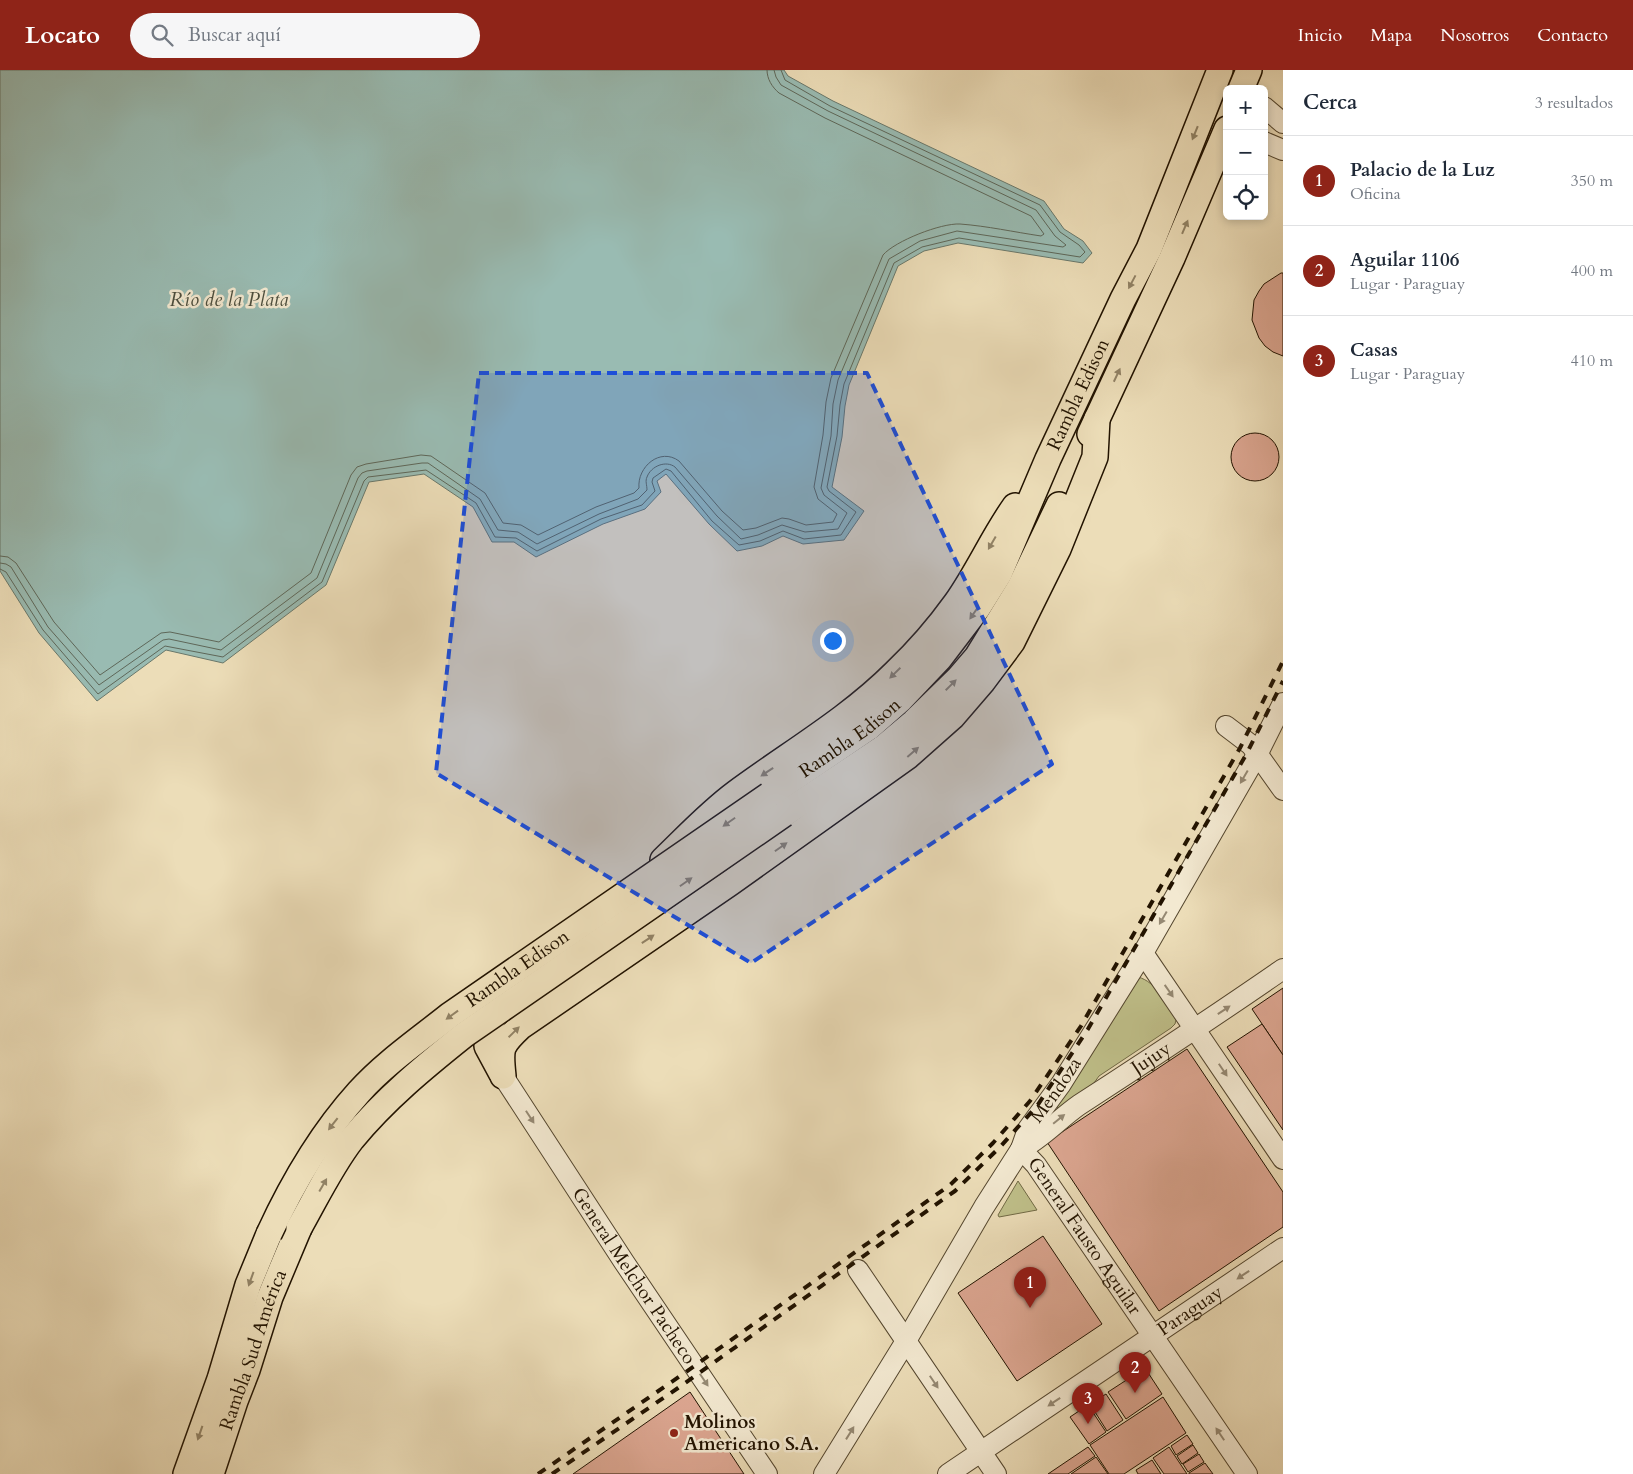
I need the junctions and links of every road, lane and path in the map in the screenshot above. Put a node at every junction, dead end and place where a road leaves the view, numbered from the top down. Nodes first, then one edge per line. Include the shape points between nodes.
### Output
1 (1249, 70) edge
2 (1220, 83) edge
3 (1243, 85) edge
4 (1268, 110) edge
5 (1283, 123) edge
6 (1227, 130) edge
7 (1268, 144) edge
8 (1283, 150) edge
9 (1097, 419) junction
10 (1048, 459) junction
11 (1283, 704) edge
12 (1226, 726) dead end
13 (1258, 753) junction
14 (1283, 790) edge
15 (777, 804) junction
16 (1143, 953) junction
17 (1283, 969) edge
18 (1195, 1030) junction
19 (503, 1076) junction
20 (1021, 1149) junction
21 (1283, 1159) edge
22 (300, 1228) joint
23 (269, 1234) joint
24 (1283, 1248) edge
25 (858, 1270) dead end
26 (1153, 1336) junction
27 (906, 1342) junction
28 (981, 1452) junction
29 (186, 1474) edge
30 (211, 1474) edge
31 (767, 1474) edge
32 (824, 1474) edge
33 (948, 1474) edge
34 (996, 1474) edge
35 (1247, 1474) edge

1 - 3 main road
2 -> 10 main road, Rambla Edison via 1149,249
4 - 5 street
9 -> 6 main road, Rambla Edison via 1172,258
7 - 8 street
15 -> 9 main road, Rambla Edison via 883,748 959,678 977,656 1020,587
19 -> 9 main road via 501,1055 506,1041 520,1027 908,756 952,717 1012,642 1058,549 1095,457
10 -> 15 main road, Rambla Edison via 999,574 938,660 901,699
10 -> 19 main road via 1003,523 956,602 932,634 896,672 821,735 703,820 661,863 498,1006 488,1030 487,1046
11 - 13 street, Mendoza
12 - 13 street
13 - 14 street
13 -> 16 street, Mendoza
22 -> 15 main road, Rambla Edison, bridge via 352,1140 415,1073
15 -> 23 main road, Rambla Edison, bridge via 450,1015 402,1053 360,1091 329,1129 289,1192
16 -> 18 street
16 - 20 street, Mendoza via 1071,1069 1028,1129
18 -> 17 street, Jujuy
20 -> 18 street, Jujuy via 1062,1116
18 -> 21 street
19 -> 31 street, General Melchor Pacheco
20 - 26 street, General Fausto Aguilar via 1036,1165
20 - 27 street, Mendoza
22 - 30 main road, Rambla Sud América via 270,1297
23 -> 29 main road, Rambla Sud América via 248,1285 220,1379
24 -> 26 street, Paraguay
25 - 27 street
26 -> 28 street, Paraguay
35 -> 26 street, General Fausto Aguilar
27 -> 28 street
32 -> 27 street, Mendoza
28 - 33 street, Paraguay
28 - 34 street

